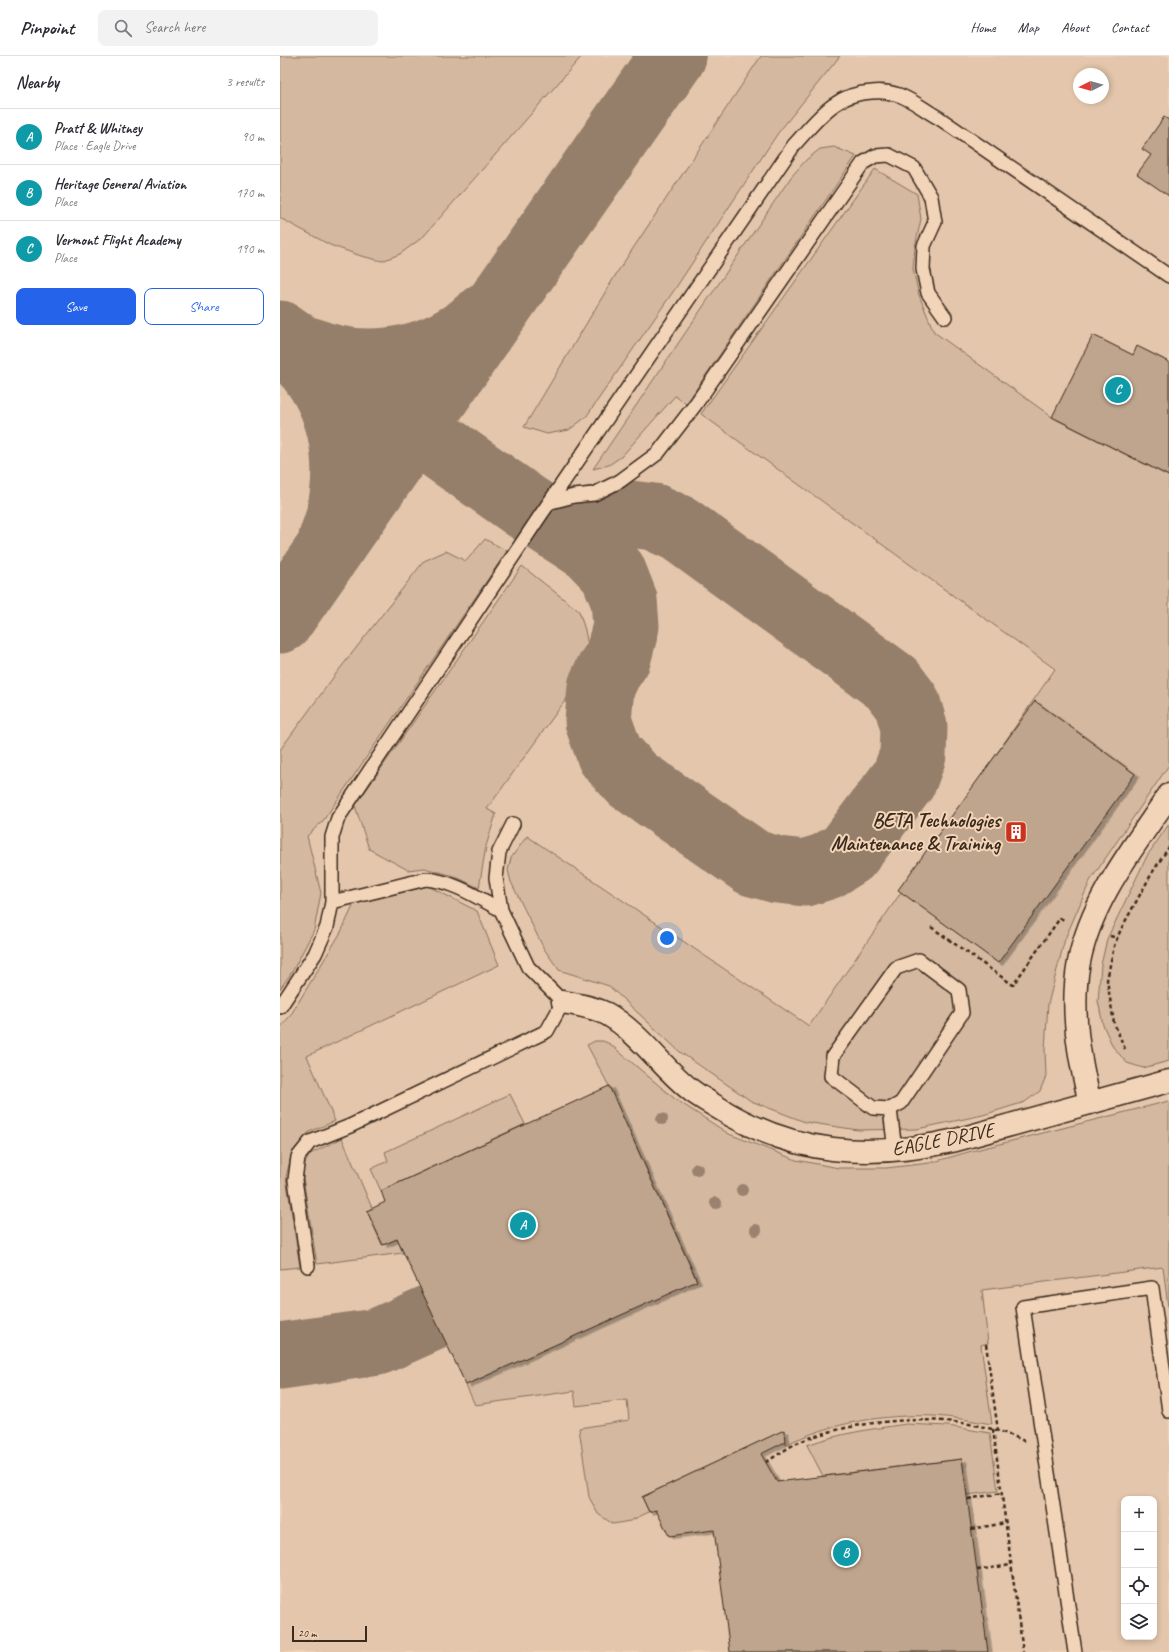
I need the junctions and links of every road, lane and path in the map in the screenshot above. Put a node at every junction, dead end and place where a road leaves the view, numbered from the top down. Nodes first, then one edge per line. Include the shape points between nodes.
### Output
1 (1169, 276) edge
2 (945, 317) dead end
3 (551, 502) junction
4 (1169, 795) edge
5 (513, 824) dead end
6 (1169, 847) edge
7 (332, 902) junction
8 (500, 910) junction
9 (931, 927) dead end
10 (1088, 931) junction
11 (1118, 938) junction
12 (563, 1002) junction
13 (280, 1007) edge
14 (1125, 1050) dead end
15 (1169, 1081) edge
16 (1090, 1103) junction
17 (890, 1109) junction
18 (895, 1151) junction
19 (308, 1266) dead end
20 (986, 1344) dead end
21 (1169, 1411) edge
22 (993, 1429) junction
23 (998, 1431) junction
24 (1045, 1451) junction
25 (766, 1462) dead end
26 (1002, 1494) junction
27 (968, 1499) dead end
28 (1006, 1523) junction
29 (972, 1530) dead end
30 (1011, 1565) junction
31 (977, 1570) dead end
32 (1024, 1652) edge
33 (1075, 1652) edge

1 - 3 lane via 938,118 900,95 883,91 858,92 839,101 823,113 794,145
2 - 3 lane via 928,293 923,269 924,246 935,222 931,197 914,168 889,155 876,156 863,163 700,398 658,454 620,481 594,494
3 - 7 lane via 338,818 332,837
4 - 10 street via 1106,891
5 - 8 lane via 499,852 496,878
6 - 11 path via 1152,873
7 - 8 lane via 426,879 450,883
7 - 13 lane via 327,927 315,954
8 - 12 lane via 528,967
9 - 10 path via 1013,985 1060,918
10 - 11 path
10 - 16 street via 1079,962 1075,998 1077,1035
11 - 14 path via 1107,980 1114,1023
12 - 18 street, EAGLE DRIVE via 606,1013 622,1024 692,1091 758,1129 810,1146 837,1150
12 - 19 lane via 547,1031 350,1126 310,1142 298,1157 295,1180
15 - 16 street, EAGLE DRIVE
16 - 18 street, EAGLE DRIVE via 956,1140
17 - 17 lane via 901,1103 962,1013 959,990 919,960 896,968 832,1056 831,1076 873,1108
17 - 18 lane
20 - 23 path
21 - 24 lane via 1152,1288 1023,1307
22 - 23 path
22 - 25 path via 979,1425 907,1420 866,1425 833,1431 797,1443
22 - 26 path
23 - 24 path via 1011,1434
24 - 33 lane
26 - 27 path
26 - 28 path
28 - 29 path
28 - 30 path
30 - 31 path
30 - 32 path

